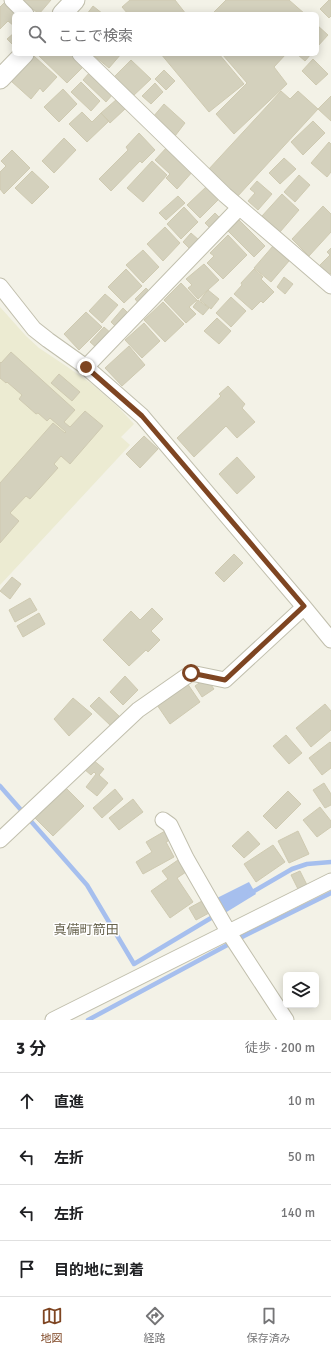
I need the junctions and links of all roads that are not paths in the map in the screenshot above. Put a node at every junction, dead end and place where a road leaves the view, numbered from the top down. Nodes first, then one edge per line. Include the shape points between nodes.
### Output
1 (12, 0) edge
2 (75, 0) edge
3 (24, 12) edge
4 (64, 12) edge
5 (22, 56) edge
6 (82, 56) edge
7 (0, 79) edge
8 (239, 208) junction
9 (0, 286) edge
10 (331, 286) edge
11 (86, 367) junction
12 (304, 606) junction
13 (331, 640) edge
14 (164, 820) dead end
15 (0, 840) edge
16 (331, 881) edge
17 (233, 939) junction
18 (53, 1020) edge
19 (286, 1020) edge

1 - 3 street
2 - 4 street
5 - 7 street
6 - 8 street
8 - 10 street
8 - 11 street
9 - 11 street via 34,329
11 - 12 street via 142,416
12 - 13 street
12 - 15 street via 225,680 191,673 138,710
14 - 17 street via 170,825
16 - 17 street
17 - 18 street
17 - 19 street

